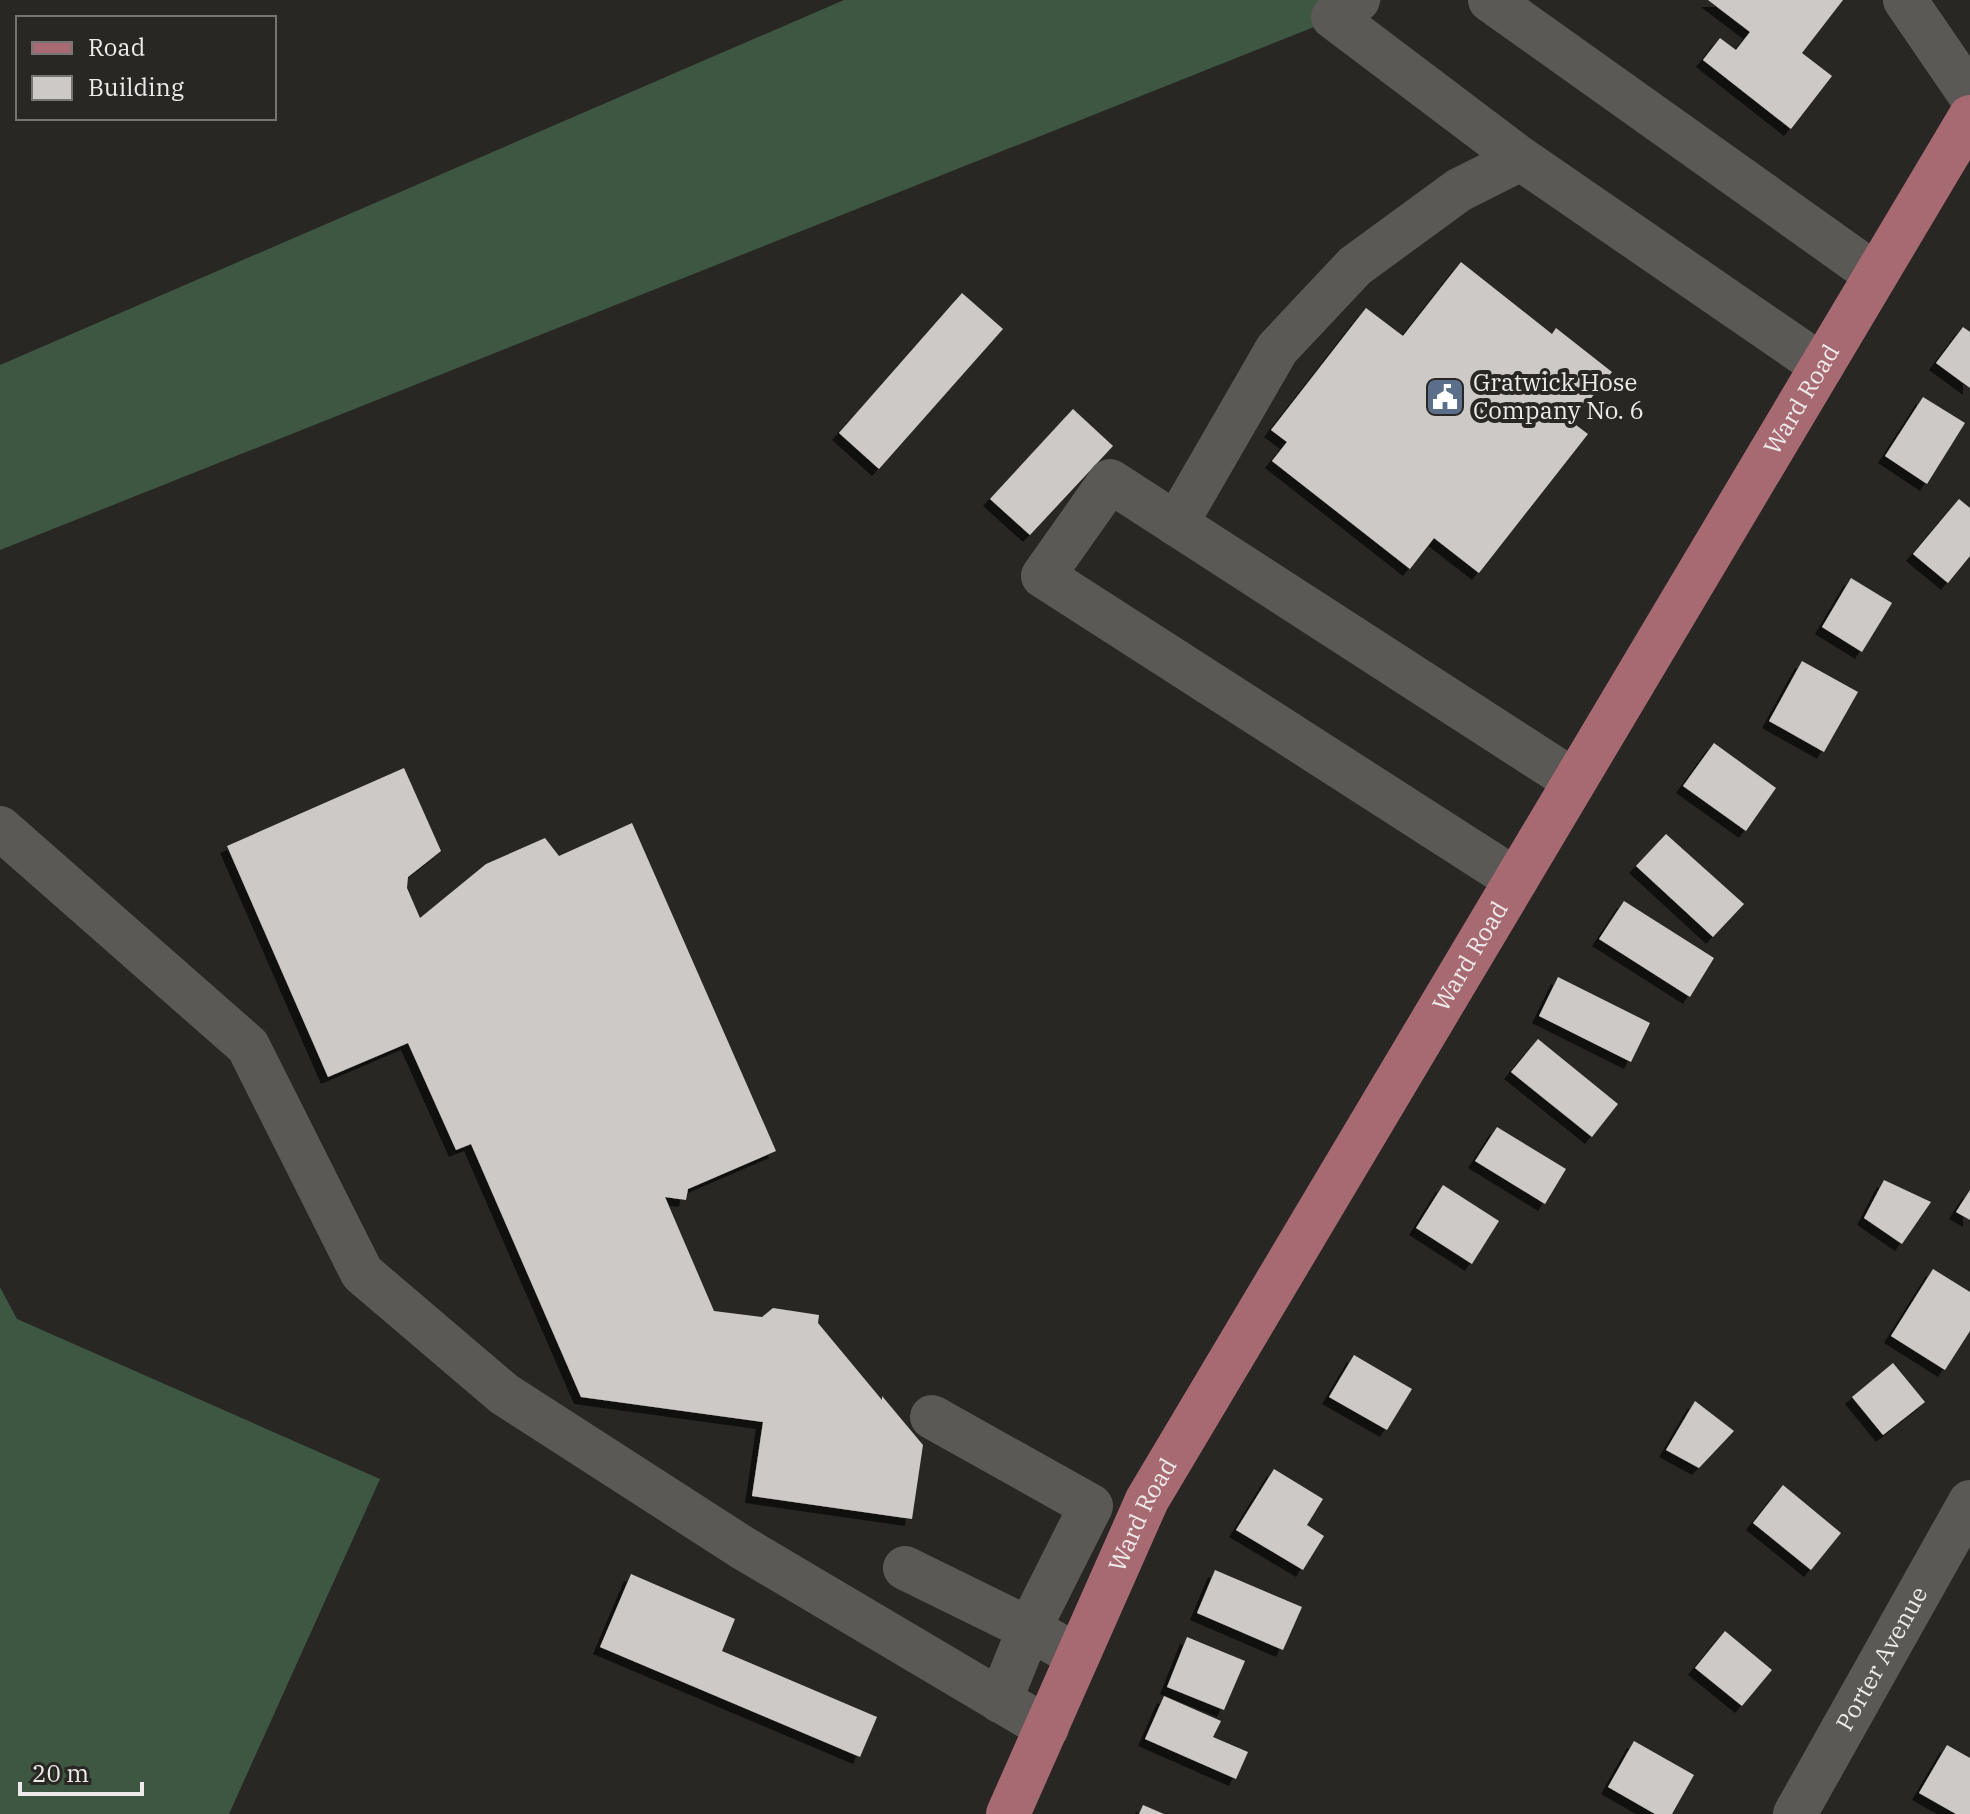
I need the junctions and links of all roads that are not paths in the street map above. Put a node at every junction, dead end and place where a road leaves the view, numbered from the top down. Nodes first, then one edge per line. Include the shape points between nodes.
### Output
1 (1358, 0) edge
2 (1490, 0) edge
3 (1905, 0) edge
4 (1970, 95) edge
5 (1970, 117) edge
6 (1521, 159) junction
7 (1876, 275) junction
8 (1822, 366) junction
9 (1176, 524) junction
10 (1574, 781) junction
11 (0, 828) edge
12 (1516, 880) junction
13 (932, 1417) dead end
14 (1970, 1502) edge
15 (1091, 1506) junction
16 (1134, 1529) junction
17 (905, 1568) dead end
18 (1029, 1629) junction
19 (1078, 1656) junction
20 (1000, 1701) junction
21 (1047, 1728) junction
22 (1008, 1814) edge
23 (1795, 1814) edge

1 - 6 street via 1333,17
2 - 7 street
3 - 4 street
5 - 7 main road, Ward Road
6 - 8 street
6 - 9 street via 1459,190 1355,266 1277,349
7 - 8 main road, Ward Road
8 - 10 main road, Ward Road
9 - 10 street
9 - 12 street via 1110,481 1043,576
10 - 12 main road, Ward Road
11 - 20 street via 248,1046 362,1273 504,1394 743,1548
12 - 16 main road, Ward Road
13 - 15 street
14 - 23 street, Porter Avenue
15 - 16 street
15 - 18 street
16 - 19 main road, Ward Road
17 - 18 street
18 - 19 street
18 - 20 street
19 - 21 main road, Ward Road
20 - 21 street
21 - 22 main road, Ward Road

